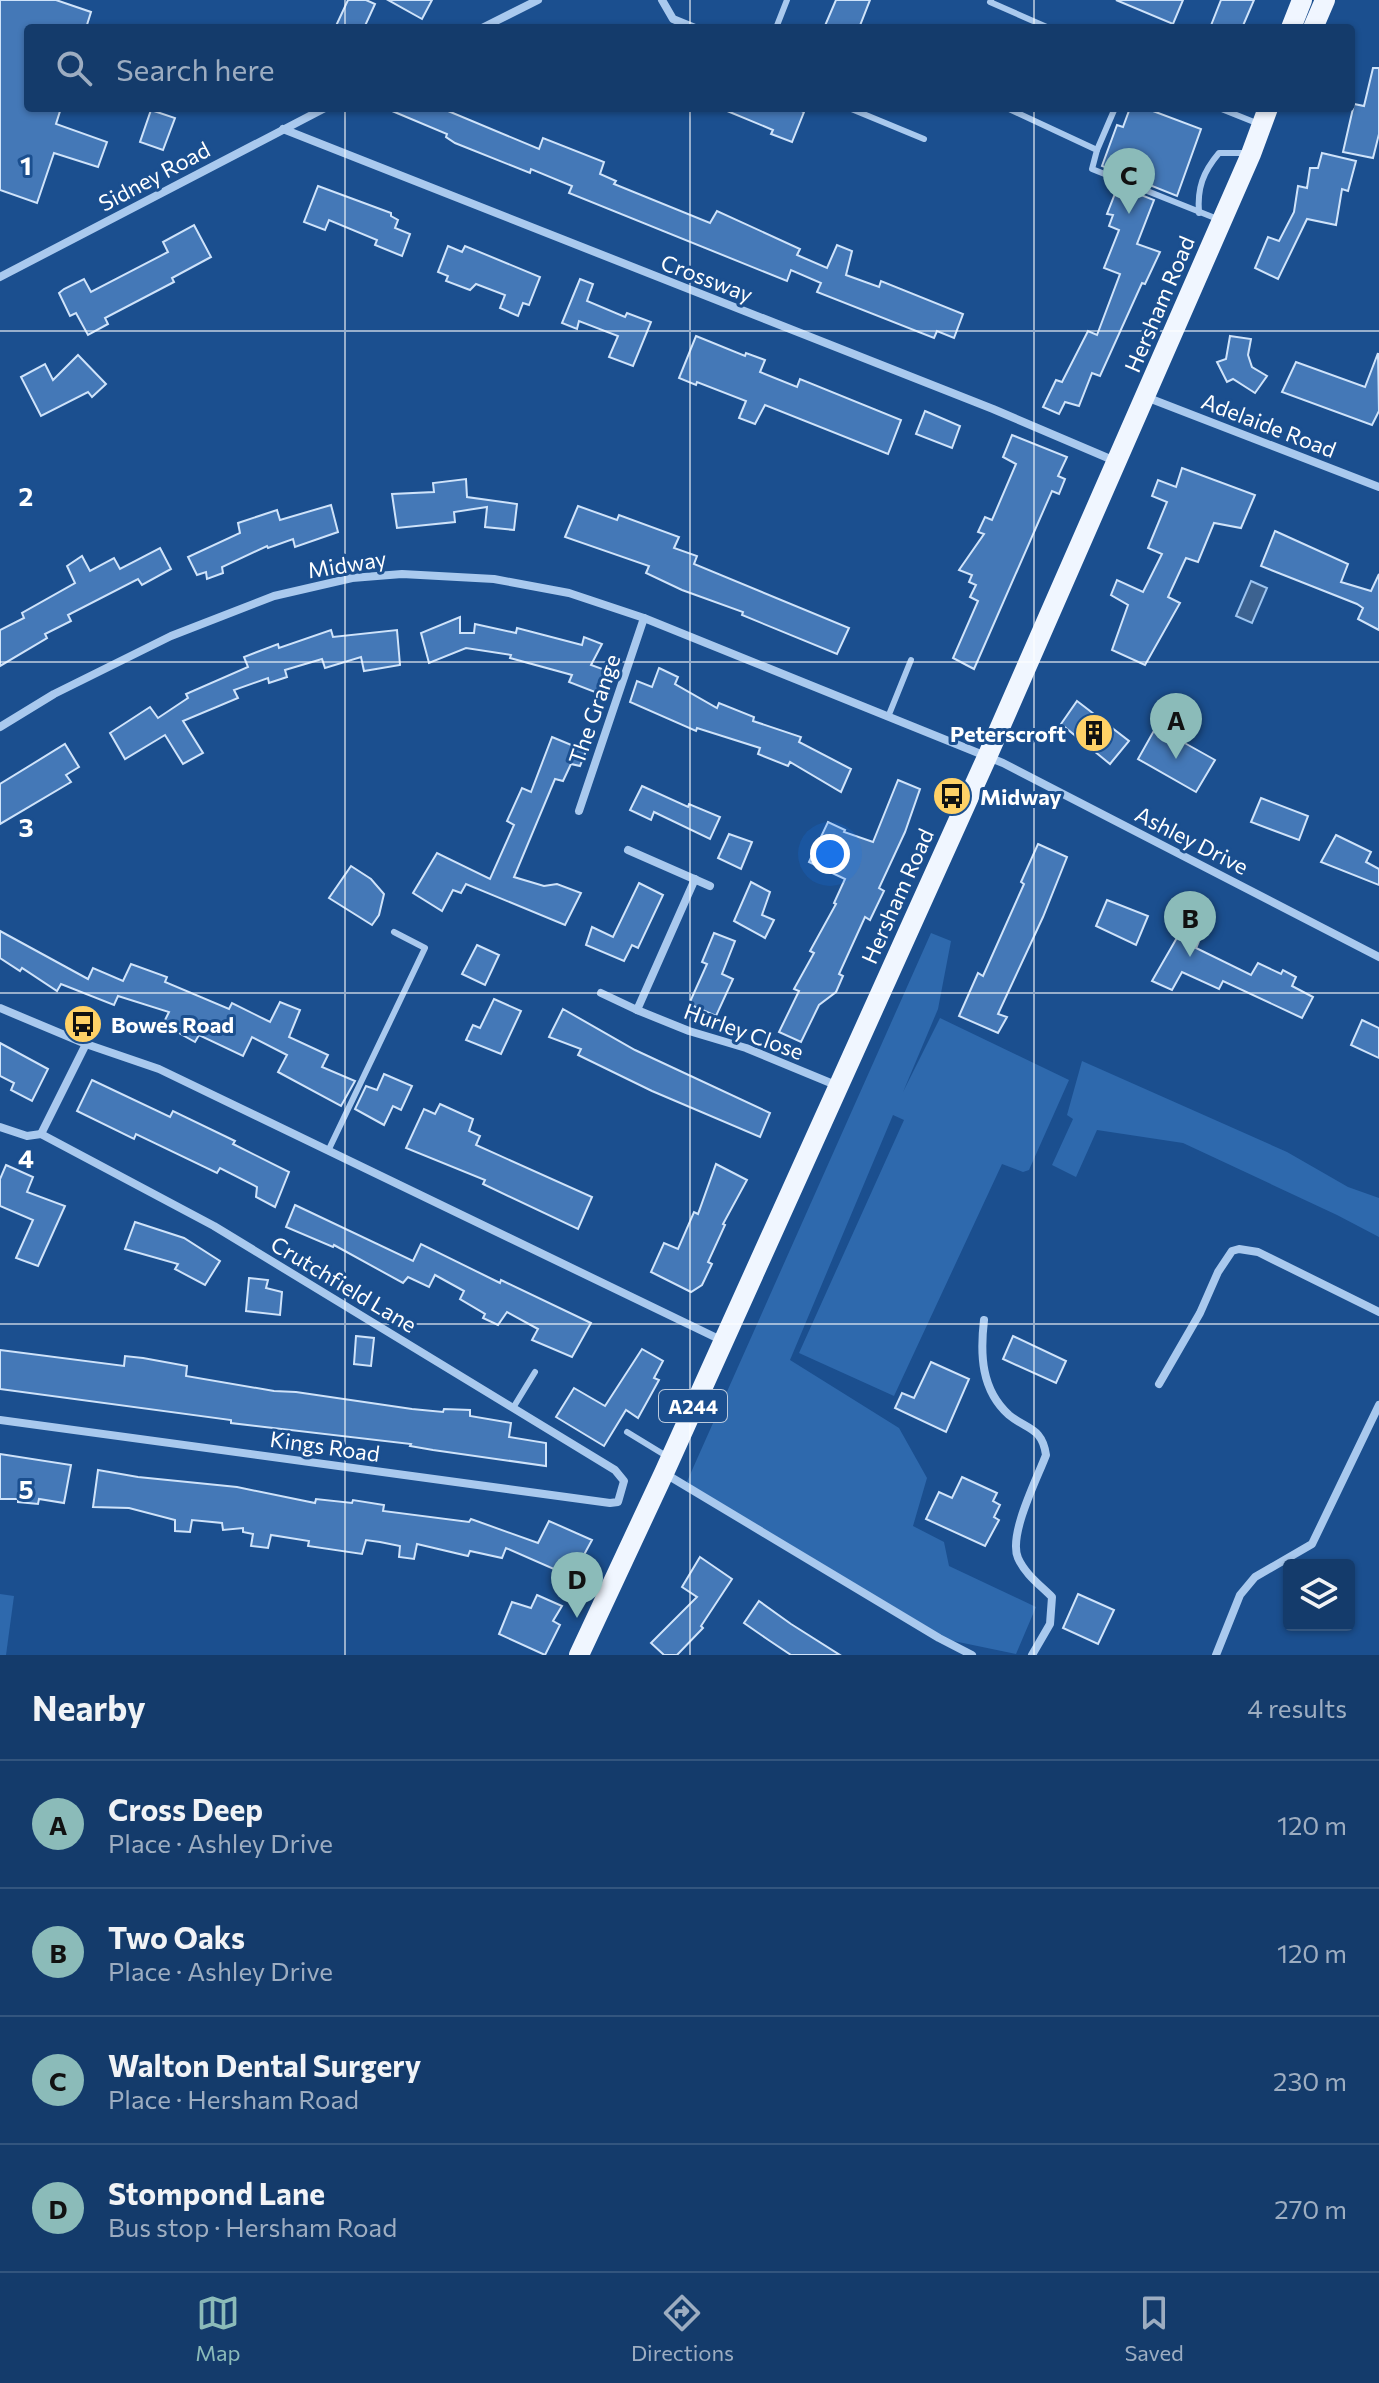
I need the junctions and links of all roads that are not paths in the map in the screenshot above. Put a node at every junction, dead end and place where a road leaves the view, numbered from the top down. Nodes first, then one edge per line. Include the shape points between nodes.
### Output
1 (538, 0) edge
2 (662, 0) edge
3 (787, 0) edge
4 (991, 0) edge
5 (1302, 0) edge
6 (1325, 0) edge
7 (490, 24) edge
8 (685, 24) edge
9 (778, 24) edge
10 (1040, 24) edge
11 (1293, 24) edge
12 (1315, 24) edge
13 (317, 112) edge
14 (859, 112) edge
15 (1016, 112) edge
16 (1113, 112) edge
17 (1240, 112) edge
18 (1266, 117) edge
19 (283, 129) junction
20 (924, 139) dead end
21 (1097, 150) junction
22 (1251, 154) junction
23 (1199, 213) junction
24 (1221, 221) junction
25 (0, 277) edge
26 (1145, 396) junction
27 (1117, 462) junction
28 (1379, 487) edge
29 (644, 618) junction
30 (911, 660) dead end
31 (888, 717) junction
32 (0, 727) edge
33 (987, 757) junction
34 (579, 811) dead end
35 (628, 850) dead end
36 (695, 879) junction
37 (710, 886) dead end
38 (394, 932) dead end
39 (1379, 957) edge
40 (601, 993) dead end
41 (0, 1008) edge
42 (637, 1010) junction
43 (86, 1044) junction
44 (838, 1086) junction
45 (0, 1127) edge
46 (41, 1134) junction
47 (329, 1149) junction
48 (1379, 1312) edge
49 (984, 1320) dead end
50 (722, 1340) junction
51 (535, 1372) dead end
52 (1159, 1384) dead end
53 (1379, 1405) edge
54 (513, 1408) junction
55 (0, 1420) edge
56 (627, 1432) dead end
57 (667, 1465) junction
58 (622, 1476) joint
59 (579, 1655) edge
60 (972, 1655) edge
61 (1032, 1655) edge
62 (1216, 1655) edge

1 - 7 street
2 - 8 street via 673,19
3 - 9 lane
4 - 10 lane
5 - 11 main road
6 - 12 main road
13 - 19 street, Sidney Road
14 - 20 lane
15 - 21 lane
16 - 21 lane
17 - 18 lane
18 - 22 main road, Hersham Road / A244
19 - 25 street, Sidney Road
19 - 27 street, Crossway
21 - 23 lane via 1092,169
22 - 23 lane via 1219,153 1198,192
22 - 24 main road, Hersham Road / A244
23 - 24 lane
24 - 26 main road, Hersham Road / A244
26 - 27 main road, Hersham Road / A244
26 - 28 street, Adelaide Road
27 - 33 main road, Hersham Road / A244
29 - 31 street, Midway
29 - 32 street, Midway via 569,593 494,579 431,574 352,578 274,596 171,636
29 - 34 street, The Grange
30 - 31 lane
31 - 33 street, Midway
33 - 39 street, Ashley Drive
33 - 44 main road, Hersham Road / A244
35 - 36 street
36 - 37 street
36 - 42 street
38 - 47 lane via 425,948
40 - 42 street, Hurley Close
41 - 43 street
42 - 44 street, Hurley Close
43 - 46 street
43 - 47 street via 159,1069
44 - 50 main road, Hersham Road / A244
45 - 46 street, Crutchfield Lane via 27,1136
46 - 54 street, Crutchfield Lane via 214,1226
47 - 50 street
48 - 52 street via 1258,1252 1232,1251
49 - 61 street via 981,1363 989,1387 1009,1414 1044,1441 1046,1455 1015,1537 1026,1570 1052,1597 1050,1624
50 - 57 main road, Hersham Road / A244
51 - 54 lane
53 - 62 street via 1312,1544 1255,1577 1240,1595
54 - 58 street, Crutchfield Lane
55 - 58 street, Kings Road via 610,1503 621,1496
56 - 57 lane
57 - 59 main road, Hersham Road / A244
57 - 60 street

